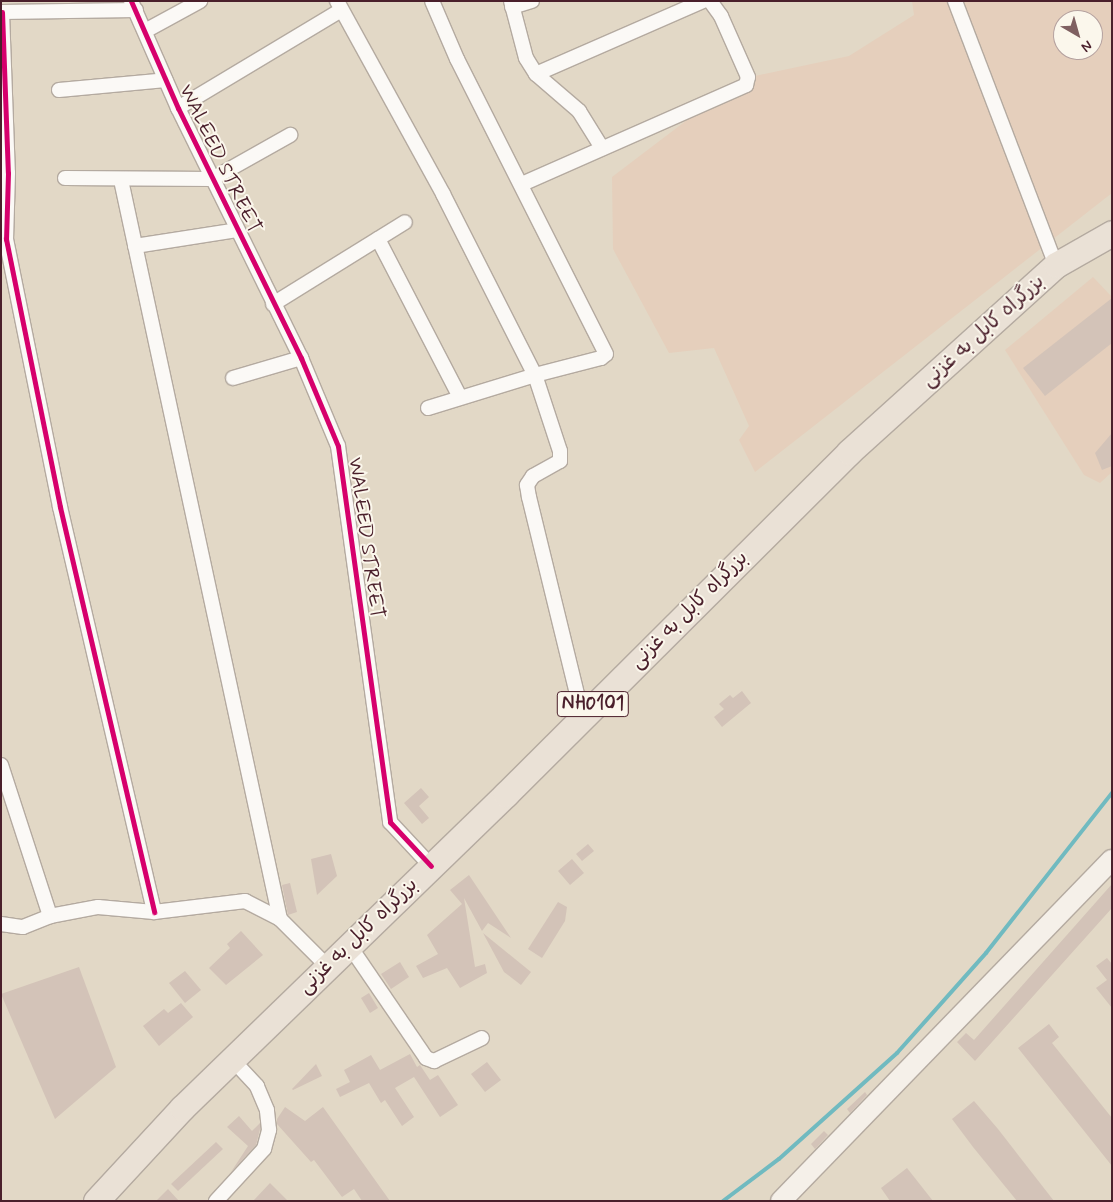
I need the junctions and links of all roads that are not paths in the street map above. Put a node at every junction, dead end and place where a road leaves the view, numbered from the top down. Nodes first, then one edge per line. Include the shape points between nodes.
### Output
1 (200, 1) edge
2 (432, 1) edge
3 (532, 1) edge
4 (703, 1) edge
5 (710, 1) edge
6 (955, 1) edge
7 (511, 4) edge
8 (339, 5) edge
9 (133, 6) edge
10 (2, 12) edge
11 (145, 31) junction
12 (536, 74) junction
13 (166, 80) junction
14 (59, 90) dead end
15 (178, 108) junction
16 (290, 135) dead end
17 (602, 148) junction
18 (4, 173) edge
19 (65, 178) dead end
20 (212, 179) junction
21 (121, 180) junction
22 (522, 184) junction
23 (405, 222) dead end
24 (237, 230) junction
25 (1112, 233) edge
26 (378, 239) junction
27 (135, 246) junction
28 (1056, 265) junction
29 (273, 304) junction
30 (301, 358) junction
31 (535, 375) junction
32 (233, 378) dead end
33 (460, 397) junction
34 (428, 408) dead end
35 (582, 715) junction
36 (1, 766) edge
37 (5, 785) edge
38 (1112, 860) edge
39 (431, 866) junction
40 (154, 912) junction
41 (50, 916) junction
42 (280, 919) junction
43 (1, 924) edge
44 (349, 945) junction
45 (327, 966) junction
46 (482, 1038) dead end
47 (232, 1059) junction
48 (96, 1201) edge
49 (216, 1201) edge
50 (781, 1201) edge

1 - 11 street
2 - 22 street
3 - 7 street
4 - 12 street
5 - 17 street via 721,16 748,77 746,85
6 - 28 street
7 - 12 street via 526,58
8 - 15 street
8 - 31 street via 443,194
9 - 10 street
9 - 11 street, WALEED STREET
10 - 18 street
11 - 13 street, WALEED STREET
12 - 17 street via 579,111
13 - 14 street
13 - 15 street, WALEED STREET
15 - 20 street, WALEED STREET
16 - 20 street
17 - 22 street
18 - 40 street via 6,239 60,507
19 - 21 street
20 - 21 street
20 - 24 street, WALEED STREET
21 - 27 street
22 - 31 street via 606,354 602,358
23 - 26 street
24 - 27 street
24 - 29 street, WALEED STREET
25 - 28 highway, بزرگراه کابل به غزنی / NH0101
26 - 29 street
26 - 33 street
27 - 42 street
28 - 35 highway, بزرگراه کابل به غزنی / NH0101 via 849,452
29 - 30 street, WALEED STREET
30 - 32 street
30 - 39 street, WALEED STREET via 338,446 390,822
31 - 33 street
31 - 35 street via 560,451 560,461 533,476 527,485
33 - 34 street
35 - 39 highway, بزرگراه کابل به غزنی / NH0101
36 - 37 street
37 - 41 street
38 - 50 street
39 - 44 highway, بزرگراه کابل به غزنی / NH0101
40 - 41 street via 98,907
40 - 42 street via 245,901
41 - 43 street via 23,927
42 - 45 street
44 - 45 highway, بزرگراه کابل به غزنی / NH0101
44 - 46 street via 426,1058 434,1061
45 - 47 highway, بزرگراه کابل به غزنی / NH0101
47 - 48 highway, بزرگراه کابل به غزنی / NH0101
47 - 49 street via 257,1086 267,1110 269,1130 264,1149

